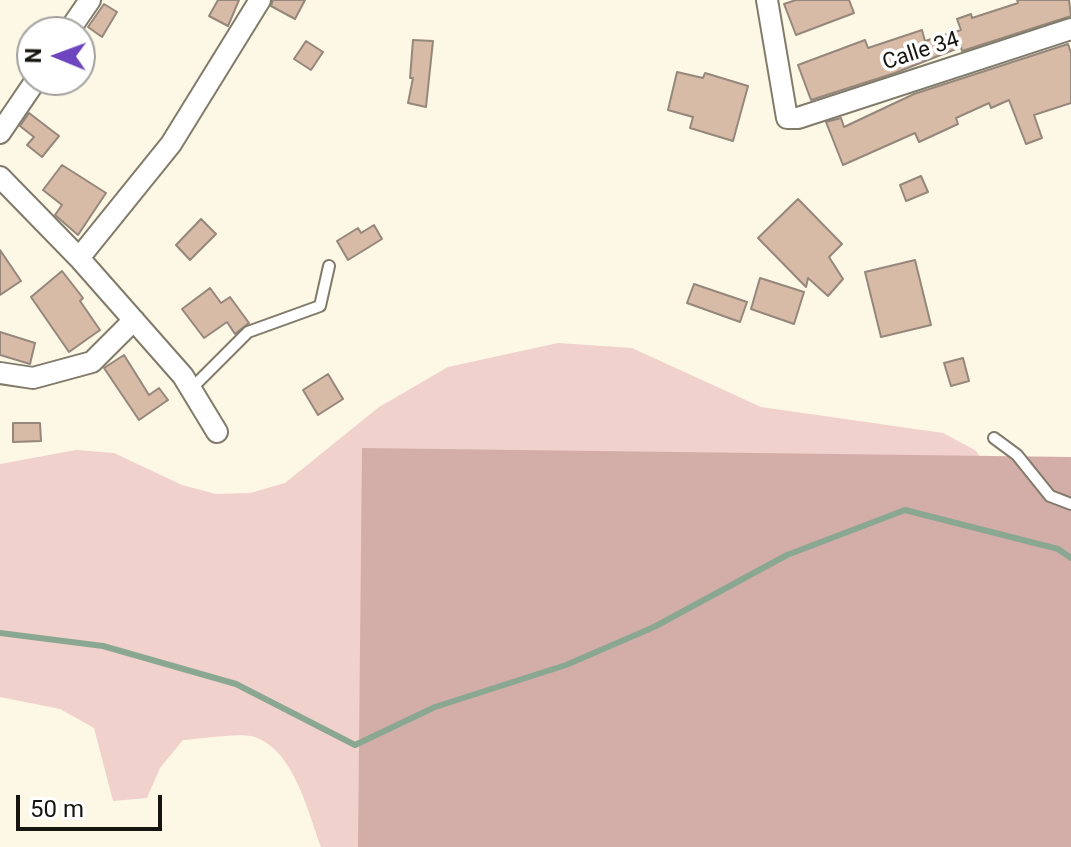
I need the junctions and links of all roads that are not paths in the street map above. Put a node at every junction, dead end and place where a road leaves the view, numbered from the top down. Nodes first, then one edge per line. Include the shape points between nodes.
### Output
1 (260, 0) edge
2 (767, 0) edge
3 (1071, 29) edge
4 (25, 96) edge
5 (0, 133) edge
6 (0, 177) edge
7 (79, 258) junction
8 (329, 266) dead end
9 (134, 320) junction
10 (0, 373) edge
11 (191, 389) junction
12 (217, 432) dead end
13 (994, 438) dead end
14 (1071, 504) edge

1 - 7 street via 171,144
2 - 3 street, Calle 34 via 787,118
4 - 5 street
6 - 7 street
7 - 9 street
8 - 11 lane via 320,306 248,332
9 - 10 street via 92,362 33,378
9 - 11 street
11 - 12 street
13 - 14 lane via 1017,455 1050,496

